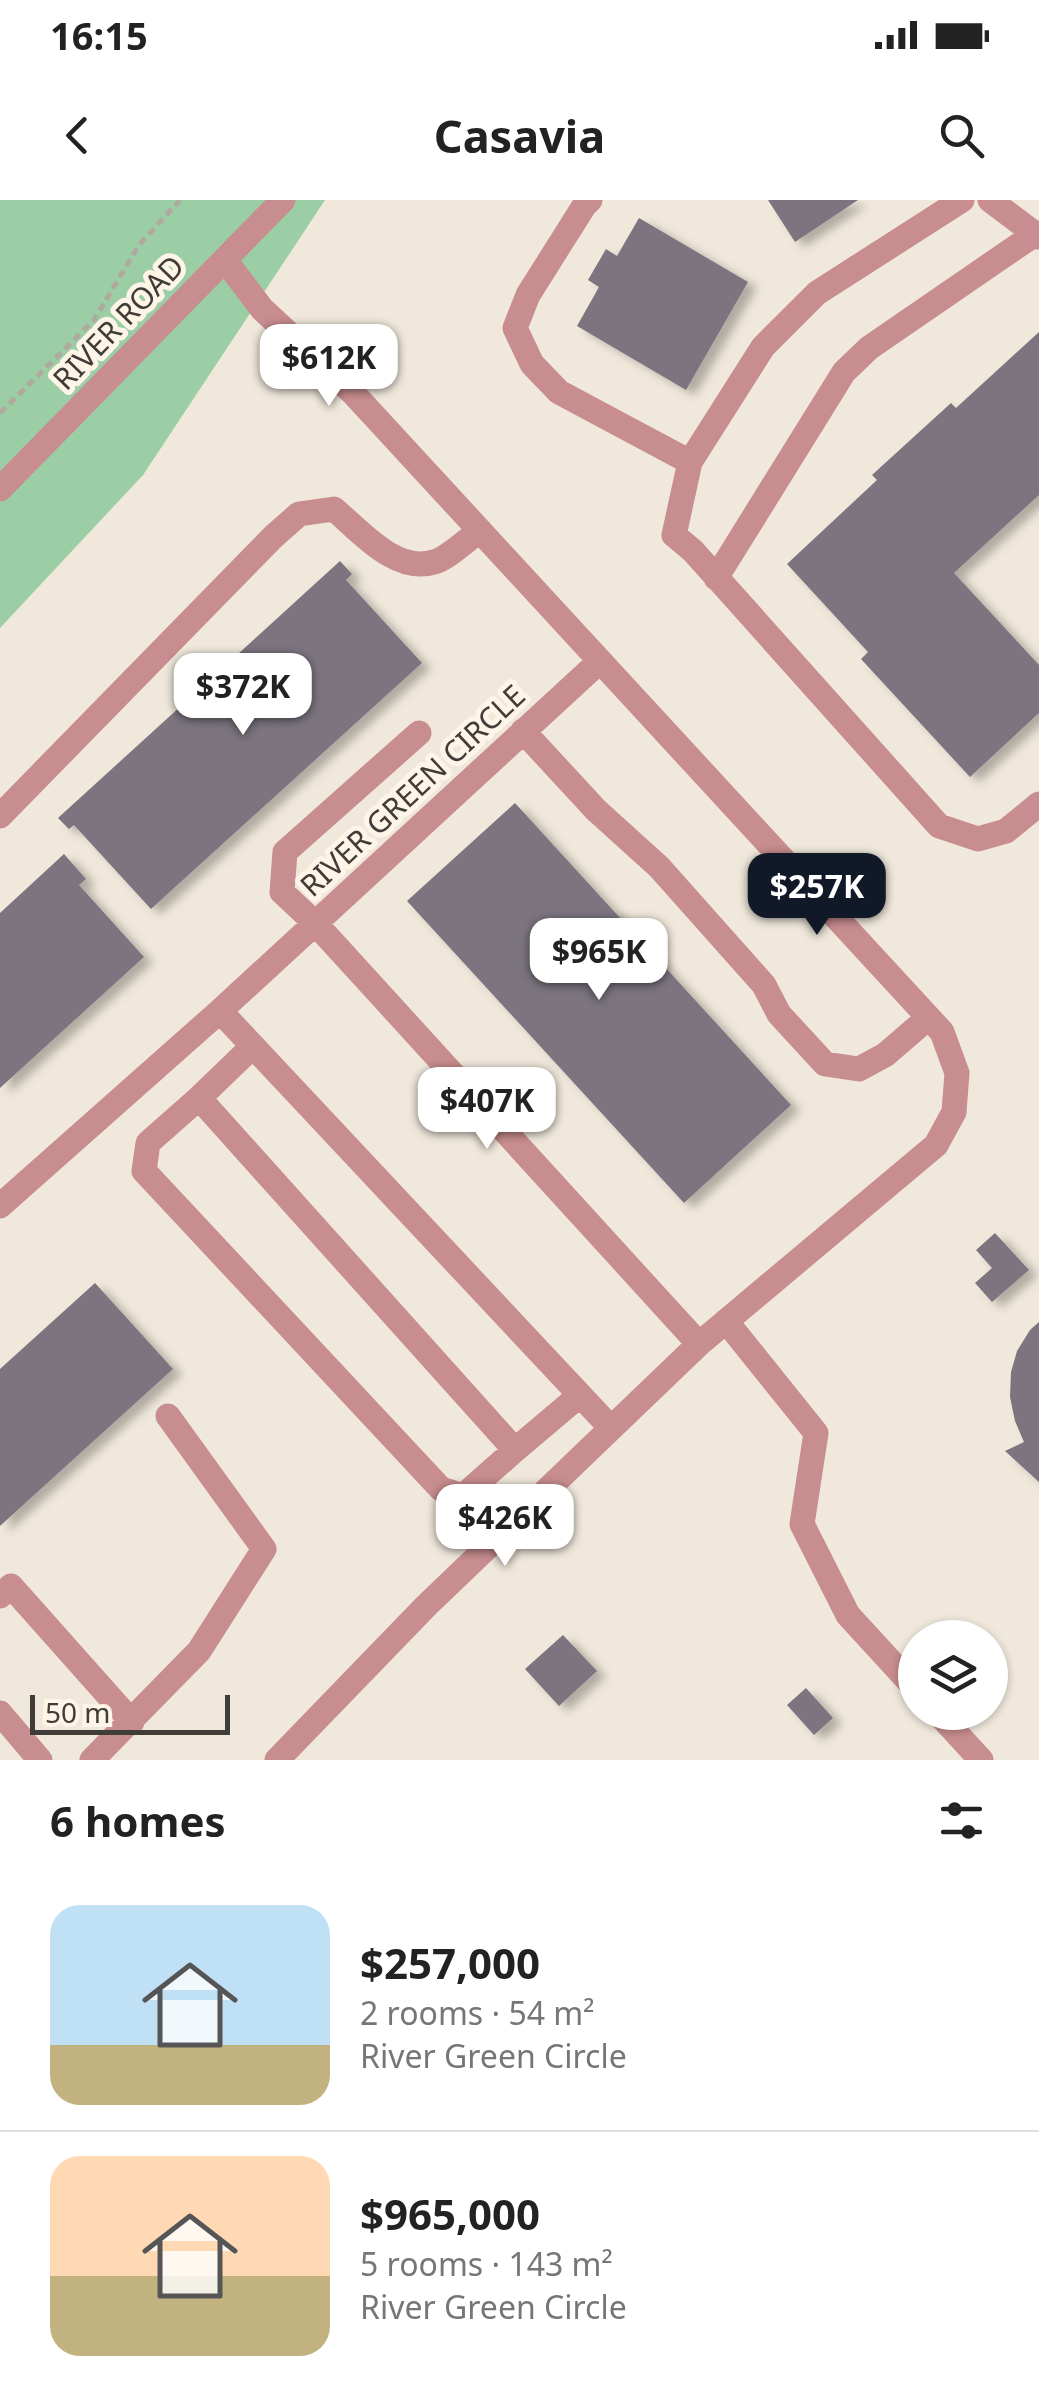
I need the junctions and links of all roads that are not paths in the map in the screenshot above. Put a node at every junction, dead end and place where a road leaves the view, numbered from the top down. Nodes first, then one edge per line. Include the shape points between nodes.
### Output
1 (283, 200) edge
2 (590, 200) edge
3 (962, 200) edge
4 (990, 200) edge
5 (1037, 236) edge
6 (225, 260) junction
7 (690, 462) junction
8 (0, 489) edge
9 (479, 531) junction
10 (716, 578) junction
11 (600, 661) junction
12 (523, 731) junction
13 (419, 733) dead end
14 (1039, 804) edge
15 (0, 816) edge
16 (316, 923) junction
17 (220, 1011) junction
18 (928, 1018) junction
19 (253, 1046) junction
20 (199, 1098) junction
21 (0, 1206) edge
22 (726, 1321) junction
23 (699, 1344) junction
24 (580, 1395) junction
25 (168, 1416) dead end
26 (611, 1428) junction
27 (515, 1450) junction
28 (0, 1596) edge
29 (898, 1670) edge
30 (0, 1714) edge
31 (132, 1722) junction
32 (954, 1730) edge
33 (40, 1760) edge
34 (92, 1760) edge
35 (277, 1760) edge
36 (981, 1760) edge

1 - 6 street, RIVER ROAD
2 - 7 street via 528,295 515,328 532,364 559,392
3 - 7 street via 816,293 763,347
4 - 5 street
5 - 10 street via 869,348 844,372
6 - 8 street, RIVER ROAD
6 - 9 street via 262,309 353,393
7 - 10 street via 674,535
9 - 11 street
9 - 15 street via 436,562 412,564 392,557 334,510 299,514
10 - 14 street via 939,826 978,839 1006,831
11 - 12 street, RIVER GREEN CIRCLE
11 - 18 street
12 - 16 street, RIVER GREEN CIRCLE
12 - 18 street via 659,868 825,1064 859,1069
13 - 16 street via 285,852 282,892
16 - 17 street
16 - 23 street, RIVER GREEN CIRCLE
17 - 19 street
17 - 21 street
18 - 22 street via 942,1032 956,1073 954,1112 936,1145
19 - 20 street
19 - 24 street
20 - 27 street
20 - 27 street via 148,1143 144,1170 440,1489 462,1496
22 - 23 street
22 - 29 street via 816,1433 802,1524 848,1616
23 - 26 street
24 - 26 street
24 - 27 street
25 - 31 street via 264,1549 199,1652
26 - 35 street
28 - 31 street via 10,1586
30 - 33 street
31 - 34 street
32 - 36 street

